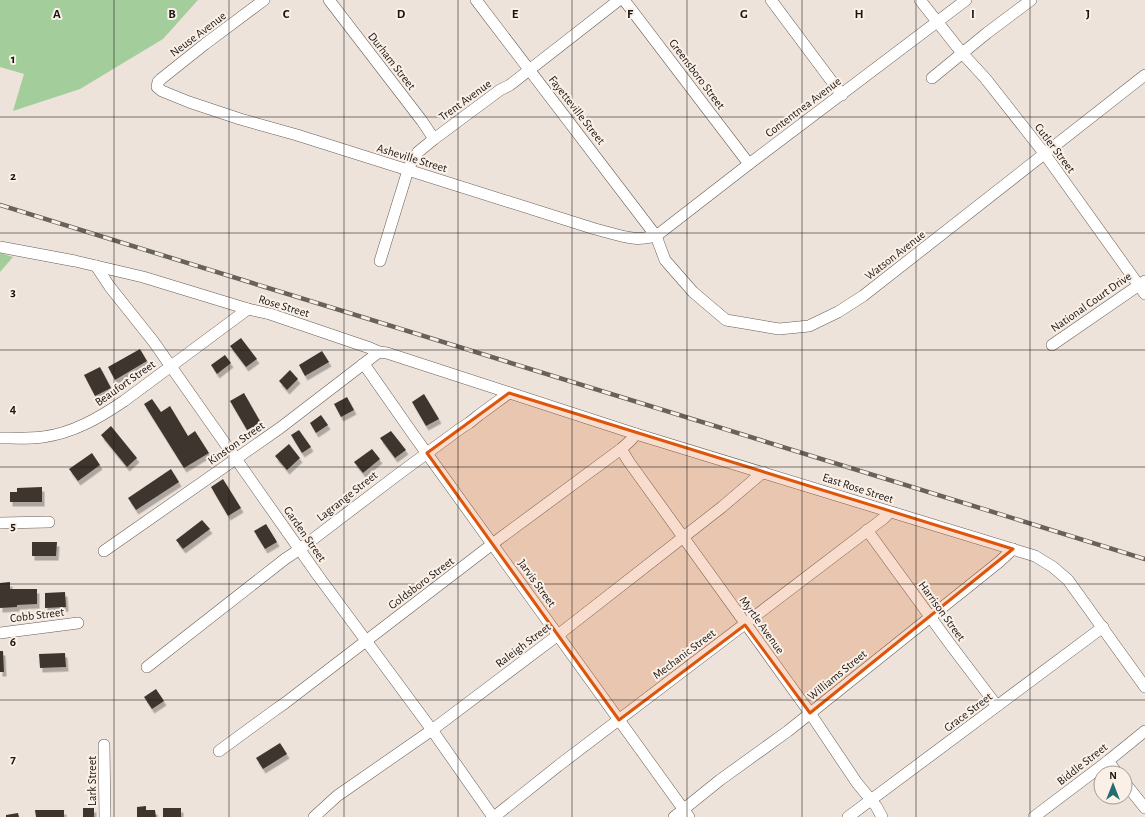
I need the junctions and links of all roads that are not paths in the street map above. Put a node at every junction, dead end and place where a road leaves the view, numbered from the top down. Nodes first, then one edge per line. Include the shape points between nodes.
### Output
1 (264, 0) edge
2 (329, 0) edge
3 (476, 0) edge
4 (619, 0) edge
5 (624, 0) edge
6 (771, 0) edge
7 (920, 0) edge
8 (966, 0) edge
9 (1031, 0) edge
10 (938, 22) junction
11 (962, 53) junction
12 (529, 69) junction
13 (1145, 75) edge
14 (932, 78) dead end
15 (162, 91) joint
16 (842, 95) junction
17 (434, 139) junction
18 (1044, 153) junction
19 (749, 164) junction
20 (408, 170) junction
21 (656, 236) junction
22 (0, 247) edge
23 (380, 261) dead end
24 (96, 266) junction
25 (1143, 287) edge
26 (248, 309) junction
27 (1052, 345) dead end
28 (379, 352) junction
29 (362, 365) junction
30 (170, 367) junction
31 (509, 393) junction
32 (636, 434) junction
33 (0, 438) edge
34 (621, 449) junction
35 (427, 453) junction
36 (236, 459) junction
37 (763, 472) junction
38 (890, 512) junction
39 (49, 522) dead end
40 (0, 523) edge
41 (867, 530) junction
42 (683, 538) junction
43 (493, 544) junction
44 (300, 549) junction
45 (1013, 549) junction
46 (104, 551) dead end
47 (930, 617) junction
48 (78, 623) dead end
49 (745, 625) junction
50 (1103, 627) junction
51 (0, 632) edge
52 (558, 635) junction
53 (366, 641) junction
54 (147, 667) dead end
55 (1145, 687) edge
56 (997, 706) junction
57 (810, 713) junction
58 (619, 720) junction
59 (432, 730) junction
60 (1145, 731) edge
61 (104, 745) dead end
62 (220, 751) dead end
63 (1108, 761) junction
64 (1111, 765) edge
65 (1133, 793) edge
66 (872, 800) junction
67 (1145, 808) edge
68 (686, 813) edge
69 (104, 817) edge
70 (314, 817) edge
71 (494, 817) edge
72 (674, 817) edge
73 (848, 817) edge
74 (882, 817) edge
75 (1034, 817) edge

1 - 15 street, Neuse Avenue via 161,79 158,87
2 - 17 street, Durham Street
3 - 12 street, Fayetteville Street
4 - 12 street, Trent Avenue
5 - 19 street, Greensboro Street
6 - 16 street
7 - 10 street, Cutler Street
8 - 10 street, Contentnea Avenue
9 - 11 street
10 - 11 street, Cutler Street
10 - 16 street, Contentnea Avenue
11 - 14 street
11 - 18 street, Cutler Street
12 - 17 street, Trent Avenue
12 - 21 street, Fayetteville Street
13 - 18 street, Watson Avenue
15 - 20 street, Asheville Street via 240,119
16 - 19 street, Contentnea Avenue
17 - 20 street, Trent Avenue via 418,152
18 - 21 street, Watson Avenue via 863,296 809,326 779,329 726,320 693,292 665,260
18 - 25 street, Cutler Street
19 - 21 street, Contentnea Avenue
20 - 21 street, Asheville Street via 636,240
20 - 23 street, Trent Avenue
22 - 24 street, Rose Street
24 - 26 street, Rose Street via 158,281
24 - 30 street, Garden Street
25 - 27 street, National Court Drive
26 - 28 street, Rose Street
26 - 30 street, Beaufort Street
28 - 29 street, Kinston Street
28 - 31 street, Rose Street
29 - 35 street, Jarvis Street via 366,366
29 - 36 street, Kinston Street
30 - 33 street, Beaufort Street via 107,413 88,423 45,436
30 - 36 street, Garden Street
31 - 32 street, East Rose Street
31 - 35 street, Lagrange Street
32 - 34 street, Goldsboro Street
32 - 37 street, East Rose Street
34 - 42 street, Myrtle Avenue
34 - 43 street, Goldsboro Street
35 - 43 street, Jarvis Street
35 - 44 street, Lagrange Street
36 - 44 street, Garden Street
36 - 46 street, Kinston Street
37 - 38 street, East Rose Street
37 - 42 street, Raleigh Street
38 - 41 street, Mechanic Street
38 - 45 street, East Rose Street
39 - 40 street
41 - 47 street, Harrison Street
41 - 49 street, Mechanic Street
42 - 49 street, Myrtle Avenue
42 - 52 street, Raleigh Street
43 - 52 street, Jarvis Street
43 - 53 street, Goldsboro Street
44 - 53 street, Garden Street
44 - 54 street, Lagrange Street
45 - 47 street, Williams Street
45 - 50 street, East Rose Street via 1035,556 1061,573 1075,587
47 - 56 street, Harrison Street
47 - 57 street, Williams Street
48 - 51 street, Cobb Street
49 - 57 street, Myrtle Avenue
49 - 58 street, Mechanic Street
50 - 55 street, East Rose Street
50 - 56 street, Grace Street
52 - 58 street, Jarvis Street
52 - 59 street, Raleigh Street
53 - 59 street, Garden Street
53 - 62 street, Goldsboro Street
56 - 66 street, Grace Street
57 - 66 street, Myrtle Avenue
57 - 68 street, Williams Street via 720,780
58 - 68 street, Jarvis Street
58 - 71 street, Mechanic Street
59 - 70 street, Raleigh Street via 352,785
59 - 71 street, Garden Street
60 - 63 street, Biddle Street
61 - 69 street, Lark Street
63 - 64 street
63 - 75 street, Biddle Street
65 - 67 street
66 - 73 street, Grace Street
66 - 74 street, Myrtle Avenue
68 - 72 street, Williams Street

